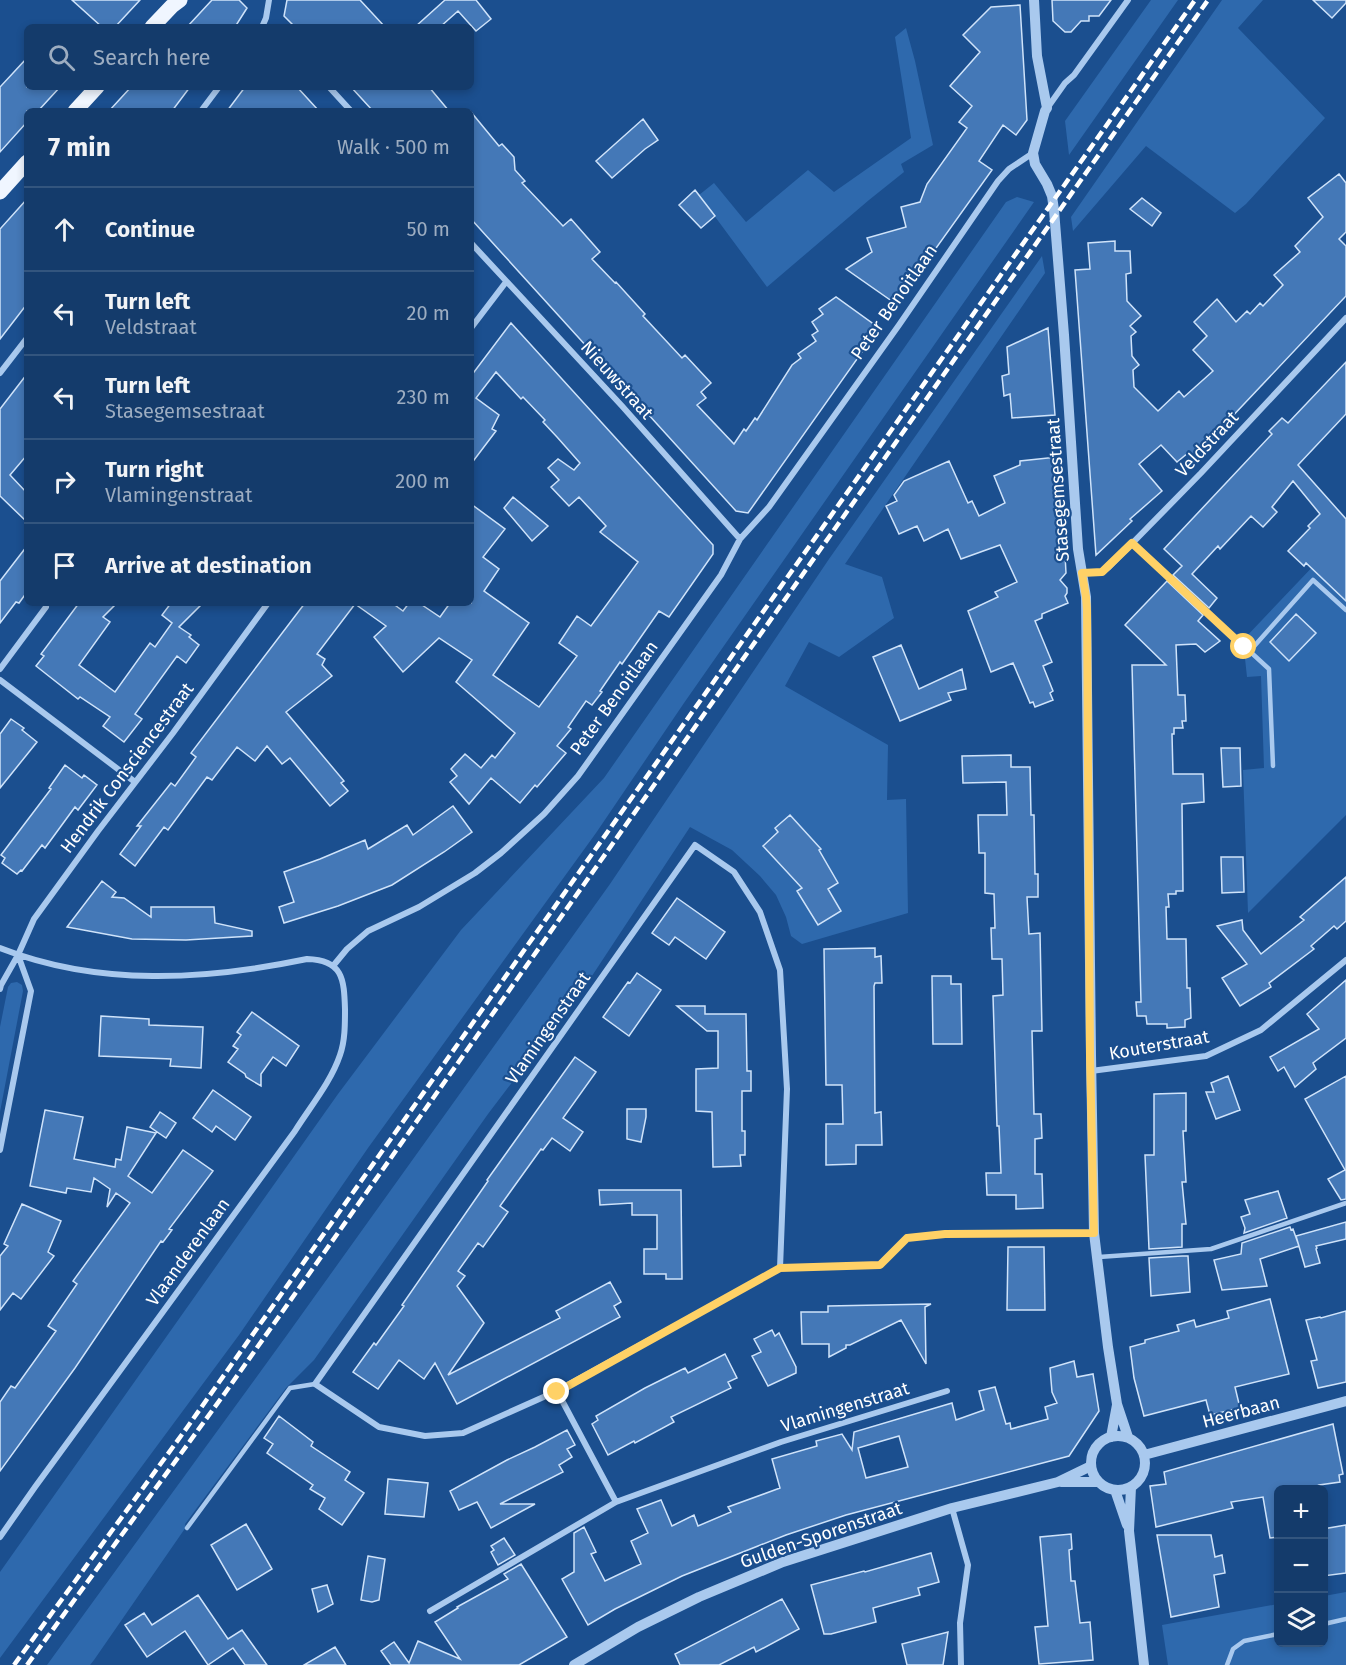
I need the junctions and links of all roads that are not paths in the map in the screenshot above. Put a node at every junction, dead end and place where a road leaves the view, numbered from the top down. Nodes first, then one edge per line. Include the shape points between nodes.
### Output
1 (269, 0) edge
2 (1034, 0) edge
3 (1128, 0) edge
4 (176, 2) edge
5 (155, 24) edge
6 (263, 24) edge
7 (94, 90) edge
8 (217, 90) edge
9 (333, 90) edge
10 (78, 108) edge
11 (203, 108) edge
12 (348, 108) edge
13 (1047, 108) junction
14 (1033, 153) junction
15 (24, 165) edge
16 (0, 192) edge
17 (474, 246) edge
18 (506, 282) junction
19 (1346, 318) edge
20 (474, 324) edge
21 (24, 342) edge
22 (0, 373) edge
23 (740, 539) junction
24 (1132, 543) junction
25 (1082, 573) junction
26 (266, 606) edge
27 (46, 607) dead end
28 (1346, 609) edge
29 (1249, 651) junction
30 (0, 669) edge
31 (0, 680) edge
32 (1273, 766) dead end
33 (135, 782) junction
34 (0, 948) edge
35 (18, 955) junction
36 (1346, 960) edge
37 (333, 966) junction
38 (0, 989) edge
39 (1091, 1071) junction
40 (0, 1150) edge
41 (1346, 1203) edge
42 (1094, 1233) junction
43 (1097, 1257) junction
44 (780, 1268) junction
45 (315, 1384) junction
46 (947, 1391) dead end
47 (557, 1392) junction
48 (1346, 1401) edge
49 (1118, 1404) junction
50 (1111, 1437) junction
51 (1128, 1437) junction
52 (1144, 1455) junction
53 (1091, 1466) junction
54 (1058, 1482) junction
55 (1098, 1482) junction
56 (1131, 1487) junction
57 (1115, 1490) junction
58 (616, 1502) junction
59 (952, 1508) junction
60 (187, 1528) dead end
61 (1129, 1531) junction
62 (0, 1537) edge
63 (430, 1611) dead end
64 (1346, 1619) edge
65 (1328, 1623) edge
66 (1274, 1635) edge
67 (574, 1665) edge
68 (961, 1665) edge
69 (1144, 1665) edge
70 (1227, 1665) edge

1 - 6 street
2 - 13 street via 1038,70
3 - 13 street
4 - 5 main road
7 - 10 main road
8 - 11 street
9 - 12 street
13 - 14 street
14 - 23 street, Peter Benoitlaan via 998,181 770,507
14 - 25 street, Stasegemsestraat via 1052,195 1054,210
15 - 16 main road
17 - 18 street, Nieuwstraat
18 - 20 street
18 - 23 street, Nieuwstraat
19 - 24 street, Veldstraat
21 - 22 street
23 - 37 street, Peter Benoitlaan via 721,575 635,697 578,776 544,814 475,873 419,907 368,931
24 - 25 street, Veldstraat via 1102,572
24 - 29 lane
25 - 39 street, Stasegemsestraat via 1087,610
26 - 33 street, Hendrik Consciencestraat
27 - 30 street
28 - 29 lane via 1313,580
29 - 32 lane via 1269,669
31 - 33 street
33 - 35 street, Hendrik Consciencestraat via 34,919
34 - 35 street
35 - 37 street via 67,968 158,977 210,974 307,958
35 - 38 street, Hendrik Consciencestraat
35 - 40 street via 31,991
36 - 39 street, Kouterstraat via 1261,1030 1206,1056
37 - 62 street, Vlaanderenlaan via 344,984 344,1038 329,1078 295,1131
39 - 42 street, Stasegemsestraat
41 - 43 lane via 1211,1249
42 - 43 street, Stasegemsestraat
42 - 44 street via 907,1238 880,1265
43 - 49 street, Stasegemsestraat
44 - 45 street, Vlamingenstraat via 787,1089 780,970 760,912 734,872 695,845
44 - 47 street
45 - 47 street via 380,1427 425,1436 463,1433
45 - 60 lane via 290,1388
46 - 58 street, Vlamingenstraat via 781,1442
47 - 58 street
48 - 52 street, Heerbaan
49 - 50 street, Stasegemsestraat
49 - 51 street, Stasegemsestraat
50 - 51 street
50 - 53 street via 1097,1445
51 - 52 street
52 - 56 street via 1144,1469
53 - 54 street, Gulden-Sporenstraat
53 - 55 street
54 - 55 street, Gulden-Sporenstraat
54 - 59 street, Gulden-Sporenstraat
55 - 57 street
56 - 57 street
56 - 61 street
57 - 61 street
58 - 63 street, Vlamingenstraat
59 - 67 street, Gulden-Sporenstraat via 783,1562 648,1622
59 - 68 street via 968,1565 960,1623
61 - 69 street
64 - 65 lane
66 - 70 lane via 1244,1641 1233,1648

